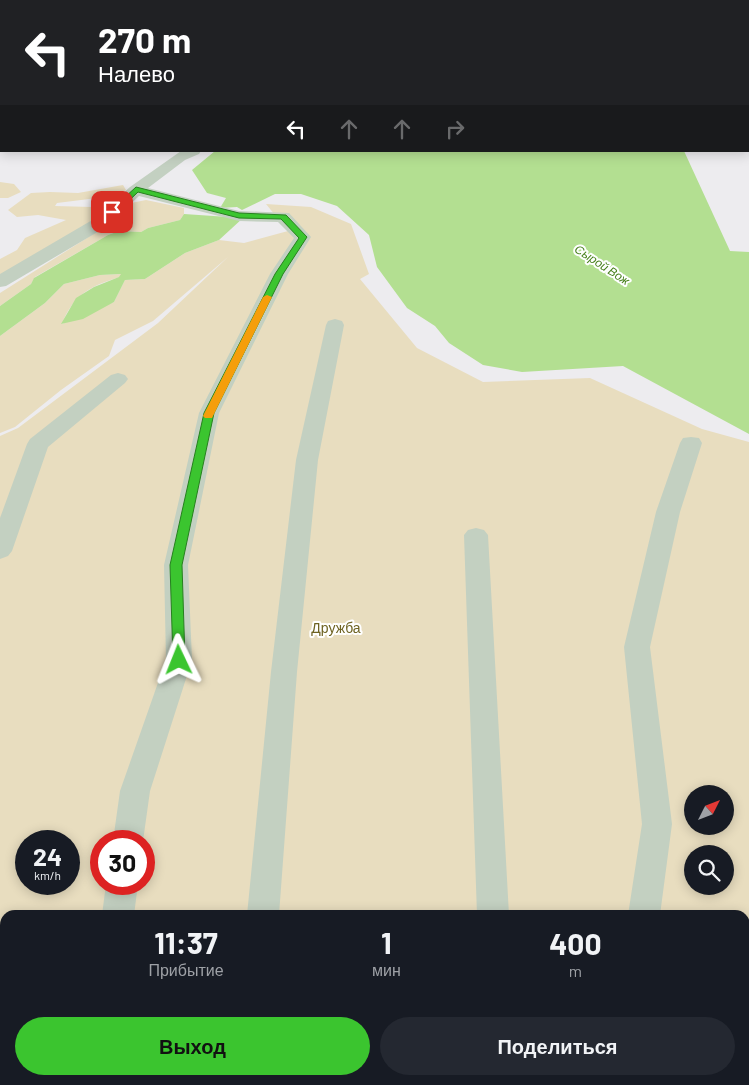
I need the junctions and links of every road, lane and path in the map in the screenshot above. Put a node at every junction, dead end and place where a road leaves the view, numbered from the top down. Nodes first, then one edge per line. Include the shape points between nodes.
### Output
1 (192, 152) edge
2 (136, 190) junction
3 (0, 282) edge
4 (335, 325) dead end
5 (118, 378) dead end
6 (691, 443) dead end
7 (476, 535) dead end
8 (0, 551) edge
9 (130, 830) edge
10 (121, 895) edge
11 (119, 910) edge
12 (263, 910) edge
13 (493, 910) edge
14 (645, 910) edge

1 - 2 street
2 - 3 street via 100,224
2 - 9 street via 239,216 283,217 303,237 279,274 209,413 176,565 179,660 135,791
4 - 12 street via 307,460
5 - 8 street via 38,444
6 - 14 street via 668,512 637,646 657,824
7 - 13 street
10 - 11 street

